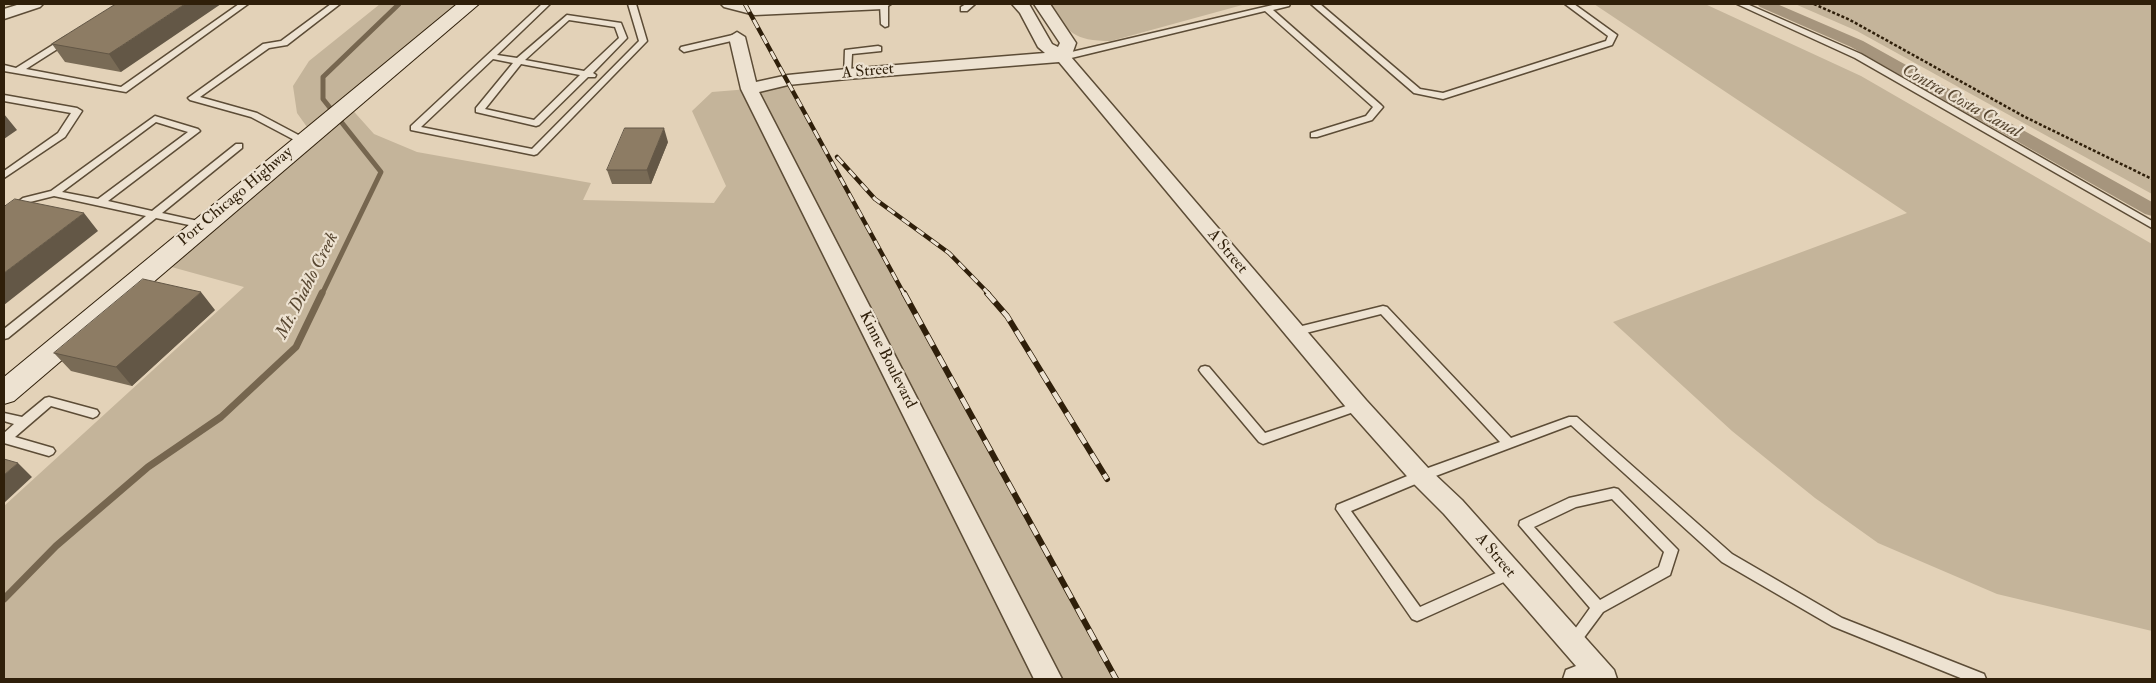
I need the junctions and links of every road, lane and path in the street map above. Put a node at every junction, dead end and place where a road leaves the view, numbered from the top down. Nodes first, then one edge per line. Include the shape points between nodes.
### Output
1 (35, 4) edge
2 (244, 4) edge
3 (336, 4) edge
4 (469, 4) edge
5 (546, 4) edge
6 (632, 4) edge
7 (730, 4) edge
8 (883, 4) edge
9 (1020, 4) edge
10 (1042, 4) edge
11 (1286, 4) edge
12 (1316, 4) edge
13 (1569, 4) edge
14 (1741, 4) edge
15 (1814, 4) edge
16 (765, 7) edge
17 (1266, 9) junction
18 (4, 14) edge
19 (885, 24) dead end
20 (74, 35) edge
21 (737, 37) joint
22 (684, 49) dead end
23 (878, 49) dead end
24 (491, 56) junction
25 (1063, 57) junction
26 (519, 61) junction
27 (4, 68) edge
28 (17, 71) junction
29 (588, 74) junction
30 (848, 74) junction
31 (607, 77) junction
32 (749, 89) junction
33 (4, 98) edge
34 (536, 123) junction
35 (558, 127) junction
36 (1314, 135) dead end
37 (239, 146) dead end
38 (296, 147) junction
39 (4, 175) edge
40 (2152, 179) edge
41 (54, 193) junction
42 (99, 203) junction
43 (154, 215) junction
44 (4, 217) edge
45 (2152, 224) edge
46 (203, 225) junction
47 (1294, 332) junction
48 (4, 335) edge
49 (1204, 370) dead end
50 (9, 383) edge
51 (1358, 406) junction
52 (93, 412) dead end
53 (4, 417) edge
54 (24, 422) junction
55 (1510, 443) junction
56 (49, 451) dead end
57 (1421, 476) junction
58 (1510, 573) junction
59 (1598, 608) junction
60 (1572, 644) junction
61 (1592, 676) edge
62 (1048, 679) edge
63 (1979, 679) edge

1 - 18 street
2 - 28 lane via 123,90
3 - 38 lane via 284,43 266,46 193,98 254,115
4 - 38 street, Port Chicago Highway
5 - 24 lane
6 - 31 lane via 643,41
7 - 16 street
8 - 16 street
8 - 19 lane
9 - 25 street via 1046,47
10 - 25 street via 1068,43
11 - 17 lane
12 - 13 lane via 1416,91 1443,96 1609,43 1613,35
14 - 45 lane via 1858,56
15 - 40 path via 1850,20 2025,117
17 - 25 lane
17 - 36 lane via 1378,106 1369,118
20 - 28 lane
21 - 22 lane
21 - 32 street, Kinne Boulevard
23 - 30 lane via 848,52
24 - 26 lane
24 - 35 lane via 414,128 534,152
25 - 30 street, A Street
25 - 47 street, A Street
26 - 29 lane
26 - 29 lane via 567,17 618,25 623,38
26 - 34 lane via 479,110
27 - 28 lane
29 - 31 lane
29 - 34 lane
30 - 32 street, A Street via 788,80
31 - 35 lane
32 - 62 street, Kinne Boulevard
33 - 39 lane via 76,111 62,135
34 - 35 lane
37 - 43 lane
38 - 46 street, Port Chicago Highway
41 - 42 lane
41 - 42 lane via 155,119 194,131
41 - 44 lane via 27,200
42 - 43 lane
43 - 46 lane
43 - 48 lane
46 - 50 street, Port Chicago Highway
47 - 51 street, A Street
47 - 55 lane via 1383,310
49 - 51 lane via 1263,439
51 - 57 street, A Street
52 - 54 lane via 48,401
53 - 54 lane
54 - 56 lane via 5,439
55 - 57 lane
55 - 63 lane via 1573,420 1727,558 1837,622
57 - 58 street, A Street via 1453,506
57 - 58 lane via 1342,509 1417,615
58 - 60 street, A Street
59 - 59 lane via 1665,571 1671,550 1614,493 1573,502 1525,525
59 - 60 lane
60 - 61 street, A Street

